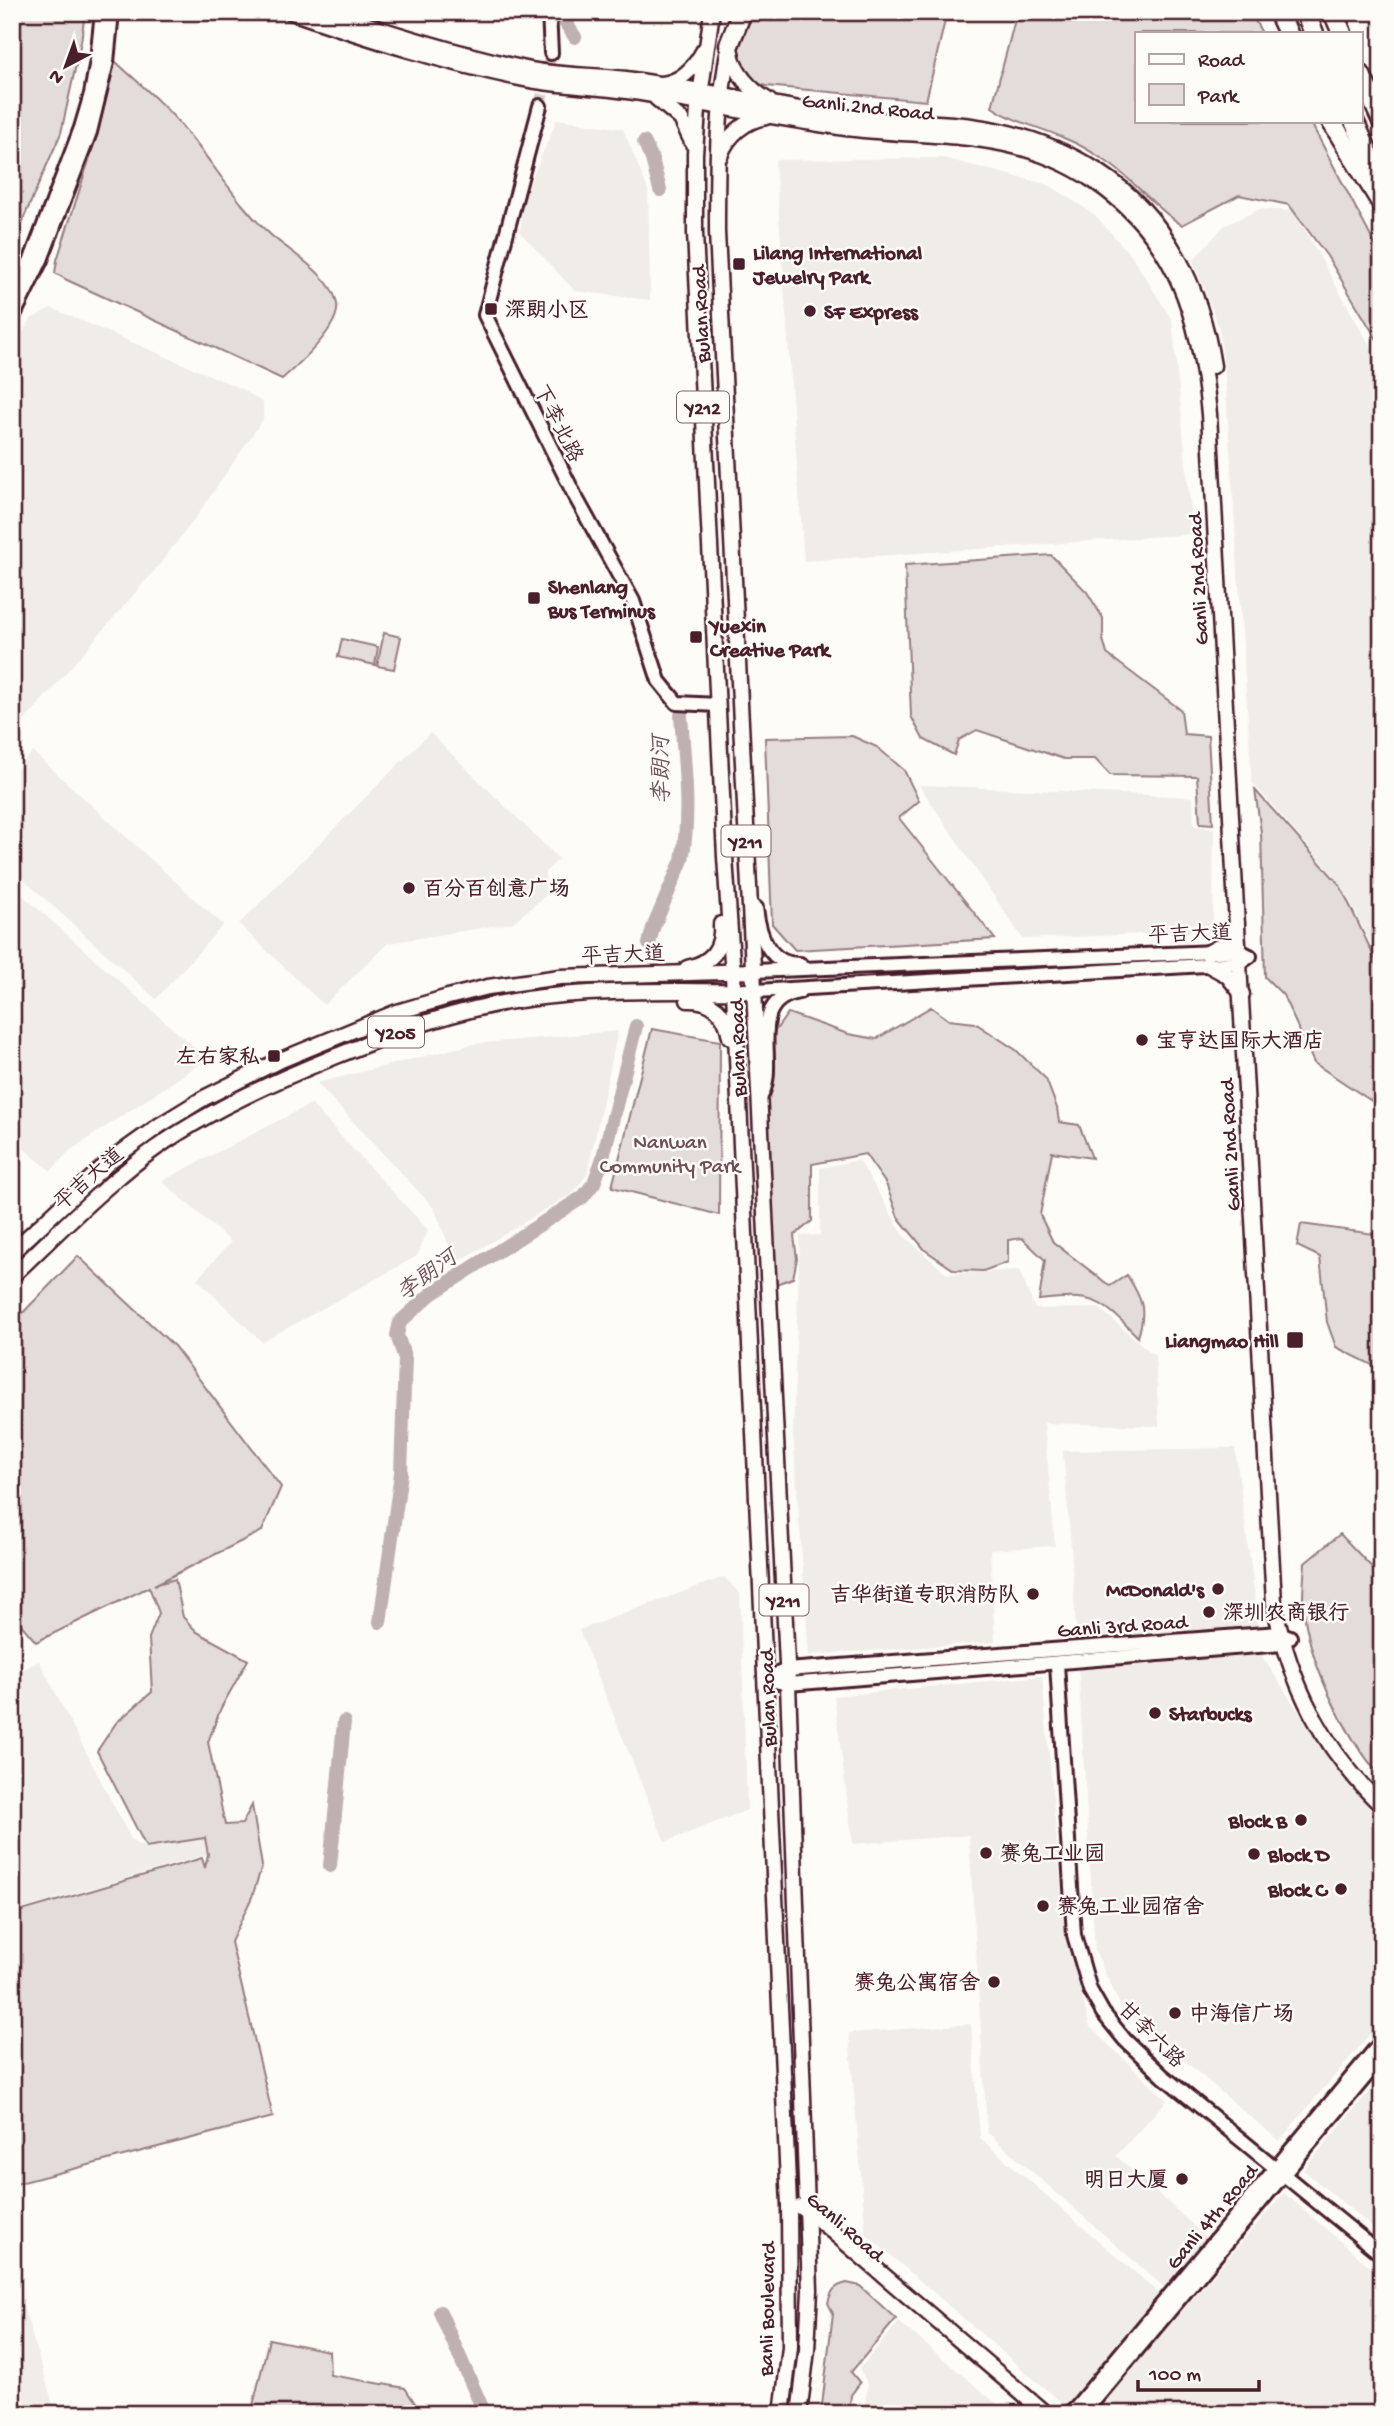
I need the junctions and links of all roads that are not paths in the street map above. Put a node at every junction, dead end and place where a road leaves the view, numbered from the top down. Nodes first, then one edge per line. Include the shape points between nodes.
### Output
1 (102, 12) edge
2 (111, 12) edge
3 (291, 12) edge
4 (328, 12) edge
5 (549, 12) edge
6 (712, 12) edge
7 (739, 12) edge
8 (1278, 12) edge
9 (1305, 12) edge
10 (1333, 12) edge
11 (1288, 32) edge
12 (1314, 32) edge
13 (1342, 32) edge
14 (707, 42) junction
15 (729, 45) junction
16 (551, 53) tunnel mouth
17 (1362, 77) edge
18 (653, 90) junction
19 (699, 97) junction
20 (721, 101) junction
21 (540, 106) tunnel mouth
22 (775, 110) junction
23 (1382, 121) edge
24 (1332, 122) edge
25 (1354, 122) edge
26 (695, 154) junction
27 (717, 164) junction
28 (1382, 182) edge
29 (1382, 204) edge
30 (12, 299) edge
31 (12, 319) edge
32 (740, 691) joint
33 (718, 705) junction
34 (725, 857) junction
35 (749, 892) junction
36 (1238, 919) junction
37 (1243, 956) junction
38 (1208, 958) junction
39 (838, 968) junction
40 (733, 971) junction
41 (754, 971) junction
42 (645, 975) junction
43 (825, 988) junction
44 (756, 991) junction
45 (734, 992) junction
46 (635, 993) junction
47 (1242, 994) junction
48 (737, 1069) junction
49 (760, 1098) junction
50 (12, 1252) edge
51 (12, 1276) edge
52 (1284, 1638) junction
53 (1057, 1664) dead end
54 (788, 1677) junction
55 (765, 1679) junction
56 (1382, 1793) edge
57 (1382, 1806) edge
58 (1382, 2041) edge
59 (1382, 2057) edge
60 (1280, 2171) junction
61 (789, 2205) junction
62 (806, 2214) junction
63 (1382, 2255) edge
64 (782, 2414) edge
65 (799, 2414) edge
66 (1032, 2414) edge
67 (1046, 2414) edge
68 (1068, 2414) edge
69 (1083, 2414) edge

1 - 30 street via 97,60 81,128
2 - 31 street via 107,62 90,132 41,260
3 - 18 main road, Ganli 2nd Road via 497,74 556,85
4 - 18 main road, Ganli 2nd Road via 529,69
5 - 16 street
6 - 14 main road, Bulan Road / Y212
7 - 15 highway
8 - 11 highway
9 - 12 highway
10 - 13 highway
14 - 18 main road via 686,74
14 - 19 main road, Bulan Road / Y212
15 - 20 main road, Bulan Road / Y212
15 - 22 main road via 745,81
17 - 23 highway
18 - 19 main road, Ganli 2nd Road
18 - 26 main road via 681,119
19 - 20 main road, Ganli 2nd Road
19 - 26 main road, Bulan Road / Y212
20 - 22 main road, Ganli 2nd Road
20 - 27 main road, Bulan Road / Y212
21 - 33 street, 下李北路 via 485,315 633,601 659,681 677,703
22 - 27 main road via 738,130
22 - 36 main road, Ganli 2nd Road via 841,127 964,136 1024,148 1073,169 1114,196 1148,229 1173,268 1193,315 1205,374
22 - 37 main road, Ganli 2nd Road via 968,126 1041,143 1121,188 1156,223 1182,262 1202,312 1215,373
24 - 29 highway
25 - 28 highway
26 - 33 main road, Bulan Road / Y212
27 - 32 main road, Bulan Road / Y212
32 - 35 main road, Bulan Road / Y211
33 - 34 main road, Bulan Road / Y211
34 - 40 main road, Bulan Road / Y211
34 - 42 main road via 720,867 723,937 719,947 695,966
35 - 39 street via 770,952 794,964
35 - 41 main road, Bulan Road / Y211
36 - 37 main road, Ganli 2nd Road
36 - 38 main road via 1228,940
37 - 38 street, 平吉大道
37 - 47 main road, Ganli 2nd Road
37 - 52 main road, Ganli 2nd Road
38 - 39 street, 平吉大道
38 - 43 street, 平吉大道
38 - 47 main road
39 - 41 street, 平吉大道
40 - 41 main road, 平吉大道 / Y205
40 - 42 main road, 平吉大道 / Y205
40 - 45 main road, Bulan Road / Y211
41 - 44 main road, Bulan Road / Y211
42 - 50 main road, 平吉大道 / Y205 via 560,977 448,996 276,1062 204,1098 111,1160
43 - 44 street, 平吉大道
43 - 49 street via 793,993 768,1014 766,1088
44 - 45 main road, 平吉大道 / Y205
44 - 49 main road, Bulan Road / Y211
45 - 46 main road, 平吉大道 / Y205
45 - 48 main road, Bulan Road / Y211
46 - 48 main road via 657,1001 704,1001 719,1009 729,1029
46 - 51 main road, 平吉大道 / Y205 via 550,996 453,1013 284,1078 170,1139 122,1174
47 - 52 main road, Ganli 2nd Road via 1271,1572
48 - 55 main road, Bulan Road / Y211
49 - 54 main road, Bulan Road / Y211
52 - 54 street, Ganli 3rd Road
52 - 56 main road, Ganli 2nd Road via 1329,1728
52 - 57 main road, Ganli 2nd Road via 1304,1701 1321,1732 1341,1762
53 - 60 street, 甘李六路 via 1073,1935 1090,1990 1125,2040
54 - 55 street, Ganli 3rd Road
54 - 62 main road, Bulan Road / Y211
55 - 61 main road, Bulan Road / Y211
58 - 60 street, Ganli 4th Road
59 - 60 street, Ganli 4th Road
60 - 63 street, 甘李六路
60 - 68 street, Ganli 4th Road
60 - 69 street, Ganli 4th Road
61 - 62 main road, Ganli Road
61 - 64 main road, Banli Boulevard via 790,2347
62 - 65 main road, Banli Boulevard via 809,2316
62 - 66 main road, Ganli Road
62 - 67 main road, Ganli Road

